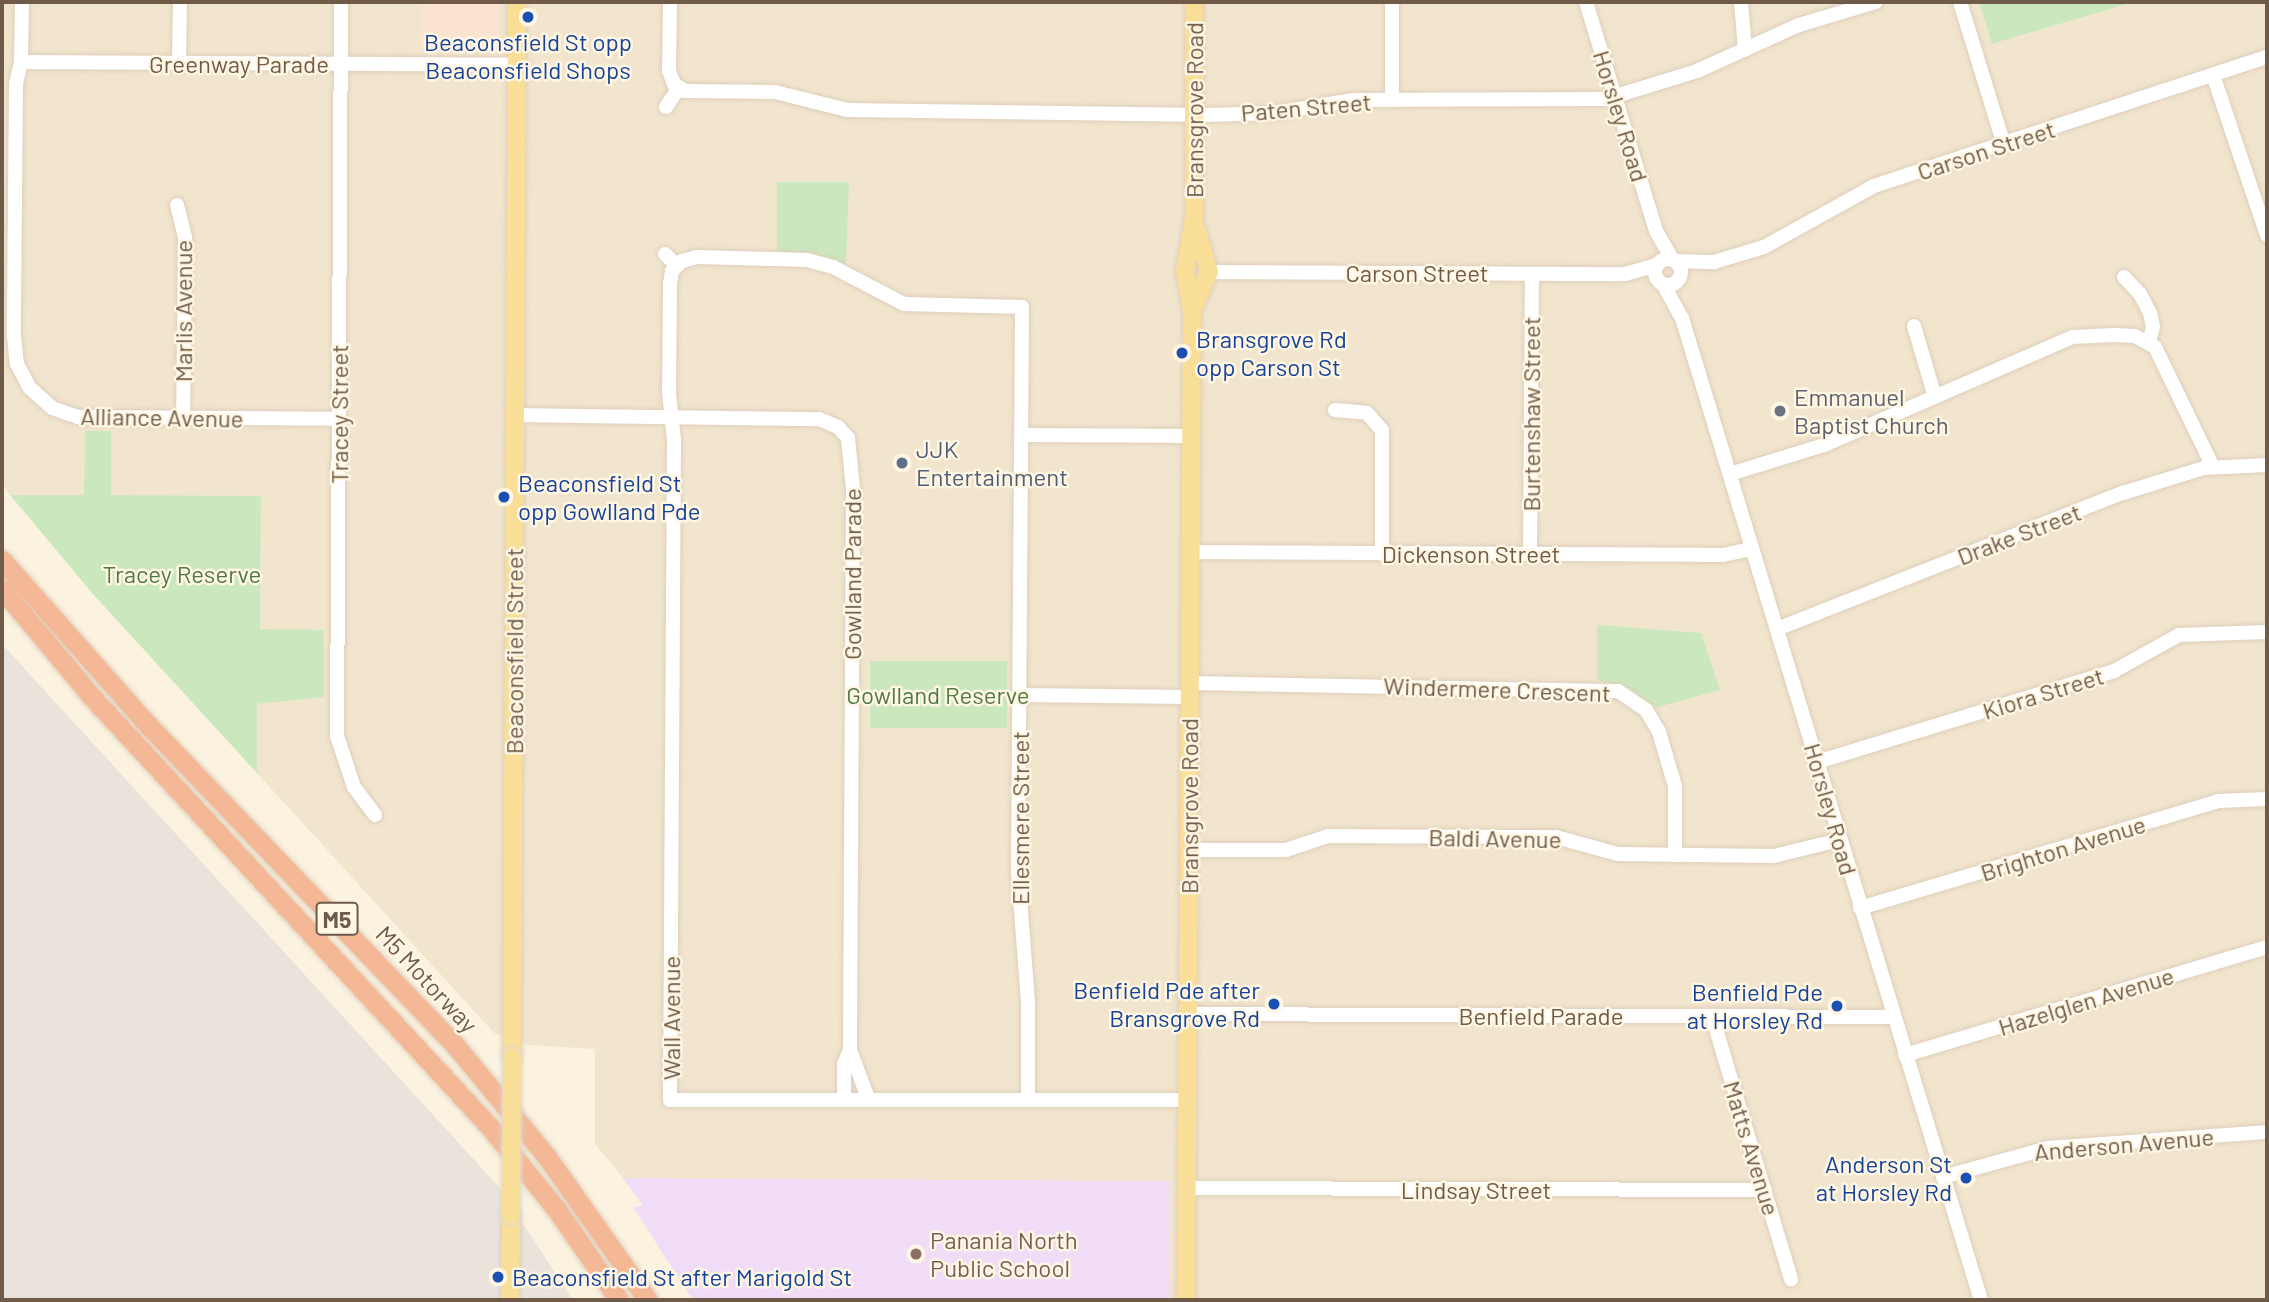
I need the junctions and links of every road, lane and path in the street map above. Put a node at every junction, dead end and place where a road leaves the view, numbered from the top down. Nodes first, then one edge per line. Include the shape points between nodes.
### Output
1 (22, 2) edge
2 (180, 2) edge
3 (341, 2) edge
4 (517, 2) edge
5 (670, 2) edge
6 (1194, 2) edge
7 (1392, 2) edge
8 (1586, 2) edge
9 (1741, 2) edge
10 (1876, 2) edge
11 (1960, 2) edge
12 (1745, 50) junction
13 (2267, 57) edge
14 (21, 62) junction
15 (179, 63) junction
16 (341, 65) junction
17 (517, 65) junction
18 (2213, 75) junction
19 (679, 88) junction
20 (1615, 97) junction
21 (1392, 100) junction
22 (666, 107) dead end
23 (1194, 114) junction
24 (2004, 145) junction
25 (177, 205) dead end
26 (1194, 218) junction
27 (2267, 235) edge
28 (665, 254) dead end
29 (1666, 262) junction
30 (1714, 262) junction
31 (676, 265) junction
32 (1186, 270) junction
33 (1207, 273) junction
34 (1532, 274) junction
35 (1625, 274) junction
36 (2124, 277) dead end
37 (1679, 279) junction
38 (1662, 283) junction
39 (1192, 311) junction
40 (1682, 318) junction
41 (1914, 326) dead end
42 (2149, 342) junction
43 (1934, 397) junction
44 (1335, 410) dead end
45 (515, 415) junction
46 (671, 417) junction
47 (183, 418) junction
48 (338, 419) junction
49 (1022, 435) junction
50 (1191, 436) junction
51 (2267, 465) edge
52 (2213, 467) junction
53 (1730, 474) junction
54 (1751, 550) junction
55 (1191, 552) junction
56 (1382, 554) junction
57 (1530, 555) junction
58 (2, 560) edge
59 (2, 589) edge
60 (1777, 629) junction
61 (2267, 632) edge
62 (1190, 690) junction
63 (1020, 695) junction
64 (1817, 762) junction
65 (2267, 799) edge
66 (375, 815) dead end
67 (1839, 840) junction
68 (1190, 850) junction
69 (1675, 855) junction
70 (1860, 908) junction
71 (2267, 947) edge
72 (1188, 1014) junction
73 (1712, 1017) junction
74 (1893, 1017) junction
75 (850, 1050) junction
76 (1905, 1055) junction
77 (844, 1098) junction
78 (867, 1098) junction
79 (1028, 1100) junction
80 (1188, 1100) junction
81 (2267, 1132) edge
82 (1943, 1177) junction
83 (1187, 1188) junction
84 (1765, 1190) junction
85 (1791, 1279) dead end
86 (510, 1300) edge
87 (620, 1300) edge
88 (648, 1300) edge
89 (1185, 1300) edge
90 (1981, 1300) edge

1 - 14 street
2 - 15 street
3 - 16 street, Tracey Street
4 - 17 main road, Beaconsfield Street
5 - 19 street via 669,71
6 - 23 main road, Bransgrove Road
7 - 21 street
8 - 20 street, Horsley Road
9 - 12 street
10 - 12 street, Paten Street via 1799,25
11 - 24 street
12 - 20 street, Paten Street via 1689,74
13 - 18 street, Carson Street
14 - 15 street, Greenway Parade
14 - 47 street, Alliance Avenue via 16,84 14,337 23,376 52,408 78,417
15 - 16 street, Greenway Parade
16 - 17 street, Greenway Parade
16 - 48 street, Tracey Street
17 - 45 main road, Beaconsfield Street
18 - 24 street, Carson Street
18 - 27 street
19 - 22 street
19 - 23 street, Paten Street via 775,92 847,110
20 - 21 street, Paten Street via 1569,102
20 - 29 street, Horsley Road
21 - 23 street, Paten Street via 1340,102 1262,114
23 - 26 main road, Bransgrove Road
24 - 30 street, Carson Street via 1866,189 1774,243
25 - 47 street, Marlis Avenue via 185,238
26 - 32 main road, Bransgrove Road
26 - 33 main road, Bransgrove Road
28 - 31 street
29 - 30 street, Carson Street
29 - 35 street, Carson Street
29 - 37 street, Horsley Road
29 - 38 street, Horsley Road
30 - 37 street, Carson Street
31 - 46 street via 670,284
31 - 49 street, Ellesmere Street via 697,257 807,260 833,267 904,304 1022,307
32 - 33 main road via 1198,259
32 - 39 main road, Bransgrove Road
33 - 34 street, Carson Street
33 - 39 main road, Bransgrove Road
34 - 35 street, Carson Street
34 - 57 street, Burtenshaw Street
35 - 38 street, Carson Street
36 - 42 street via 2140,293 2150,313
37 - 38 street, Carson Street
37 - 40 street, Horsley Road
38 - 40 street, Horsley Road
39 - 50 main road, Bransgrove Road
40 - 53 street, Horsley Road
41 - 43 street
42 - 43 street via 2125,335 2072,337
42 - 52 street
43 - 53 street via 1816,448
44 - 56 street via 1367,413 1382,430
45 - 46 street, Gowlland Parade
45 - 86 main road, Beaconsfield Street, bridge
46 - 75 street, Gowlland Parade via 819,419 838,427 849,442
46 - 77 street, Wall Avenue via 670,1100 825,1102
47 - 48 street, Alliance Avenue
48 - 66 street, Tracey Street via 337,736 354,787
49 - 50 street
49 - 63 street, Ellesmere Street
50 - 55 main road, Bransgrove Road
51 - 52 street, Drake Street
52 - 60 street, Drake Street via 2123,493
53 - 54 street, Horsley Road
54 - 57 street, Dickenson Street via 1723,555
54 - 60 street, Horsley Road
55 - 56 street, Dickenson Street
55 - 62 main road, Bransgrove Road
56 - 57 street, Dickenson Street
58 - 88 highway, M5 Motorway / M5 via 159,736 455,1045 547,1157
59 - 87 highway, M5 via 91,696 490,1127 557,1210
60 - 64 street, Horsley Road
61 - 64 street, Kiora Street via 2179,635 2115,671
62 - 63 street, Windermere Crescent
62 - 68 main road, Bransgrove Road
62 - 69 street, Windermere Crescent via 1618,691 1646,710 1659,732 1675,786
63 - 79 street, Ellesmere Street via 1018,878 1028,1002
64 - 67 street, Horsley Road
65 - 70 street, Brighton Avenue via 2210,803
67 - 69 street, Baldi Avenue via 1786,855
67 - 70 street, Horsley Road
68 - 69 street, Baldi Avenue via 1286,850 1328,836 1542,837 1575,839 1618,854
68 - 72 main road, Bransgrove Road
70 - 74 street, Horsley Road
71 - 76 street, Hazelglen Avenue
72 - 73 street, Benfield Parade
72 - 80 main road, Bransgrove Road
73 - 74 street, Benfield Parade
73 - 84 street, Matts Avenue
74 - 76 street, Horsley Road
75 - 77 street, Gowlland Parade via 844,1064
75 - 78 street, Gowlland Parade
76 - 82 street, Horsley Road
77 - 78 street, Wall Avenue
78 - 79 street, Wall Avenue
79 - 80 street, Wall Avenue
80 - 83 main road, Bransgrove Road
81 - 82 street, Anderson Avenue via 2048,1148
82 - 90 street, Horsley Road
83 - 84 street, Lindsay Street
83 - 89 main road, Bransgrove Road
84 - 85 street, Matts Avenue

